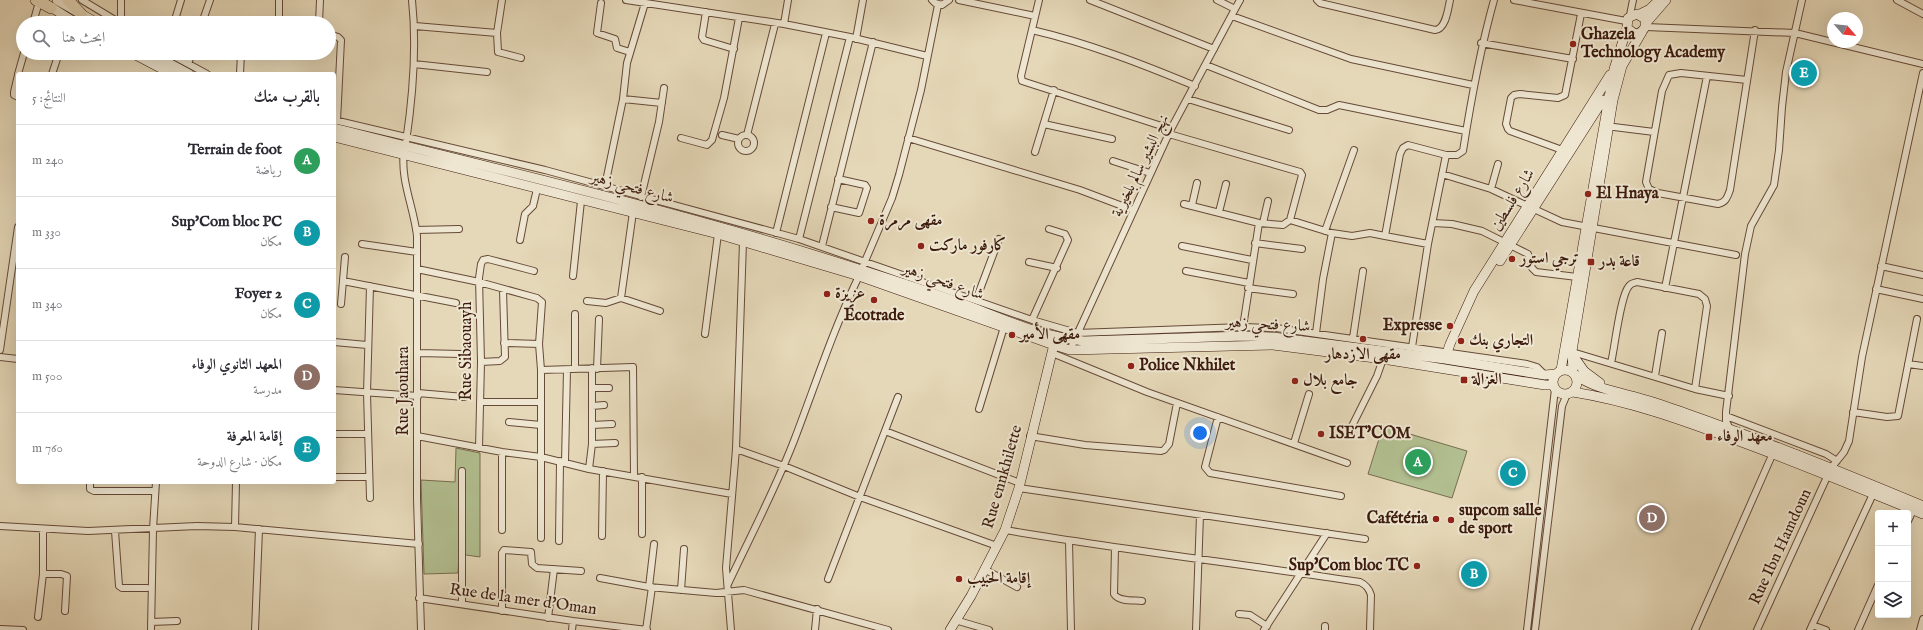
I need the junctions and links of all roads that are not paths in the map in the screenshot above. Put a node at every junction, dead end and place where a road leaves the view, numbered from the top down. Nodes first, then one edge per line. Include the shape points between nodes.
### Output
1 (68, 0) edge
2 (82, 0) edge
3 (121, 0) edge
4 (181, 0) edge
5 (210, 0) edge
6 (279, 0) edge
7 (320, 0) edge
8 (412, 0) edge
9 (502, 0) edge
10 (626, 0) edge
11 (788, 0) edge
12 (863, 0) edge
13 (932, 0) edge
14 (949, 0) edge
15 (959, 0) edge
16 (1039, 0) edge
17 (1090, 0) edge
18 (1217, 0) edge
19 (1240, 0) edge
20 (1317, 0) edge
21 (1450, 0) edge
22 (1494, 0) edge
23 (1514, 0) edge
24 (1633, 0) edge
25 (1659, 0) edge
26 (1666, 0) edge
27 (1802, 0) edge
28 (1897, 0) edge
29 (39, 1) edge
30 (601, 3) dead end
31 (645, 3) junction
32 (670, 3) edge
33 (54, 4) edge
34 (938, 5) junction
35 (706, 12) junction
36 (1233, 13) junction
37 (1581, 14) junction
38 (1640, 14) junction
39 (1923, 14) edge
40 (35, 16) edge
41 (69, 16) edge
42 (73, 16) edge
43 (108, 16) edge
44 (120, 16) edge
45 (176, 16) edge
46 (204, 16) edge
47 (279, 16) edge
48 (319, 16) edge
49 (1035, 16) junction
50 (739, 18) junction
51 (1628, 22) junction
52 (775, 24) junction
53 (784, 24) junction
54 (415, 26) junction
55 (1645, 27) junction
56 (1032, 30) junction
57 (1755, 30) junction
58 (497, 33) junction
59 (826, 33) junction
60 (1795, 33) junction
61 (336, 36) edge
62 (853, 38) junction
63 (873, 42) junction
64 (1481, 43) junction
65 (734, 49) junction
66 (1214, 49) junction
67 (630, 52) junction
68 (927, 56) junction
69 (521, 58) dead end
70 (1573, 59) junction
71 (22, 60) edge
72 (57, 60) edge
73 (143, 60) edge
74 (163, 60) edge
75 (181, 60) edge
76 (189, 60) edge
77 (241, 60) edge
78 (188, 64) junction
79 (414, 64) junction
80 (1923, 64) edge
81 (1206, 65) junction
82 (1614, 69) junction
83 (160, 71) edge
84 (19, 72) edge
85 (53, 72) edge
86 (185, 72) edge
87 (203, 72) edge
88 (240, 72) edge
89 (487, 72) dead end
90 (1923, 73) edge
91 (1707, 76) junction
92 (1747, 80) junction
93 (16, 83) edge
94 (1473, 85) junction
95 (1196, 86) junction
96 (664, 88) dead end
97 (1054, 90) junction
98 (16, 96) edge
99 (622, 99) junction
100 (1188, 99) junction
101 (1610, 100) junction
102 (662, 103) junction
103 (336, 111) edge
104 (336, 123) edge
105 (1044, 124) junction
106 (1606, 126) junction
107 (1289, 130) dead end
108 (1466, 131) junction
109 (1170, 132) junction
110 (1654, 132) junction
111 (722, 135) dead end
112 (747, 135) junction
113 (336, 137) edge
114 (681, 138) dead end
115 (908, 138) junction
116 (739, 139) junction
117 (1112, 139) dead end
118 (405, 146) junction
119 (1354, 150) dead end
120 (1566, 151) junction
121 (1035, 152) dead end
122 (1446, 155) junction
123 (1113, 161) dead end
124 (1498, 164) dead end
125 (1150, 173) junction
126 (1442, 174) junction
127 (838, 180) junction
128 (1198, 183) dead end
129 (1226, 184) dead end
130 (605, 186) junction
131 (537, 189) junction
132 (1491, 190) junction
133 (641, 197) junction
134 (1683, 197) junction
135 (581, 201) junction
136 (1268, 201) dead end
137 (1184, 204) dead end
138 (1192, 205) junction
139 (1530, 207) junction
140 (831, 208) junction
141 (1133, 210) junction
142 (633, 212) junction
143 (1219, 212) junction
144 (1290, 220) junction
145 (1433, 222) junction
146 (1261, 223) junction
147 (1589, 228) junction
148 (459, 229) dead end
149 (1049, 229) dead end
150 (416, 230) junction
151 (1325, 231) junction
152 (776, 233) junction
153 (1332, 233) junction
154 (718, 234) junction
155 (1385, 236) junction
156 (798, 239) junction
157 (999, 239) dead end
158 (520, 240) dead end
159 (16, 241) edge
160 (743, 242) junction
161 (1255, 243) junction
162 (362, 244) dead end
163 (1428, 244) junction
164 (1507, 244) junction
165 (1673, 244) junction
166 (822, 246) junction
167 (1182, 246) dead end
168 (1302, 249) dead end
169 (417, 252) junction
170 (1736, 255) dead end
171 (345, 257) dead end
172 (1252, 260) junction
173 (1029, 262) dead end
174 (1881, 266) junction
175 (1057, 268) junction
176 (417, 269) junction
177 (862, 269) junction
178 (534, 271) dead end
179 (1186, 271) dead end
180 (1363, 271) dead end
181 (1923, 275) edge
182 (573, 276) dead end
183 (1577, 277) junction
184 (343, 281) junction
185 (479, 282) junction
186 (1248, 285) junction
187 (370, 286) junction
188 (1665, 288) junction
189 (1876, 288) junction
190 (503, 290) junction
191 (1293, 294) dead end
192 (416, 295) junction
193 (621, 298) junction
194 (976, 300) junction
195 (1923, 300) edge
196 (587, 301) dead end
197 (456, 303) dead end
198 (341, 304) dead end
199 (660, 311) dead end
200 (575, 314) dead end
201 (599, 319) dead end
202 (1917, 319) dead end
203 (1032, 320) junction
204 (1004, 327) junction
205 (1243, 327) junction
206 (1316, 333) junction
207 (1662, 333) dead end
208 (705, 334) dead end
209 (1075, 336) junction
210 (1353, 338) junction
211 (1055, 341) junction
212 (336, 342) edge
213 (504, 343) junction
214 (539, 344) junction
215 (367, 345) junction
216 (1412, 347) junction
217 (0, 350) edge
218 (1070, 350) junction
219 (1570, 352) junction
220 (418, 353) junction
221 (461, 354) dead end
222 (1448, 356) junction
223 (0, 357) edge
224 (16, 359) edge
225 (1383, 359) junction
226 (481, 362) junction
227 (1611, 363) junction
228 (1908, 364) junction
229 (1923, 366) edge
230 (575, 369) junction
231 (595, 369) junction
232 (541, 370) junction
233 (567, 370) junction
234 (1558, 372) junction
235 (1574, 374) junction
236 (1655, 376) junction
237 (1554, 387) junction
238 (593, 388) junction
239 (609, 388) dead end
240 (1695, 389) junction
241 (336, 390) edge
242 (1613, 390) junction
243 (367, 393) junction
244 (1570, 393) junction
245 (418, 394) junction
246 (1309, 394) dead end
247 (1729, 396) junction
248 (898, 397) dead end
249 (464, 398) dead end
250 (480, 402) junction
251 (540, 402) junction
252 (1177, 403) junction
253 (604, 405) dead end
254 (592, 406) junction
255 (979, 410) dead end
256 (1854, 412) junction
257 (1726, 416) junction
258 (1218, 417) junction
259 (509, 422) dead end
260 (612, 424) dead end
261 (541, 425) junction
262 (592, 425) junction
263 (1351, 428) dead end
264 (1730, 429) junction
265 (885, 431) junction
266 (336, 434) edge
267 (368, 434) junction
268 (417, 436) junction
269 (1030, 436) junction
270 (615, 443) dead end
271 (1294, 443) junction
272 (592, 444) junction
273 (479, 448) junction
274 (736, 449) junction
275 (502, 452) junction
276 (1773, 453) junction
277 (542, 457) junction
278 (562, 462) junction
279 (1347, 463) dead end
280 (784, 466) junction
281 (1832, 468) junction
282 (589, 469) junction
283 (462, 471) dead end
284 (603, 471) junction
285 (634, 476) junction
286 (336, 477) edge
287 (369, 477) junction
288 (642, 478) junction
289 (90, 484) edge
290 (156, 484) edge
291 (236, 484) edge
292 (1019, 486) junction
293 (155, 491) junction
294 (732, 494) junction
295 (1873, 494) junction
296 (1341, 496) dead end
297 (860, 497) junction
298 (370, 498) dead end
299 (1923, 506) edge
300 (1913, 510) junction
301 (1911, 514) edge
302 (1923, 514) edge
303 (1200, 515) junction
304 (0, 526) edge
305 (235, 527) junction
306 (43, 529) junction
307 (153, 529) junction
308 (259, 529) junction
309 (502, 530) dead end
310 (1005, 530) junction
311 (115, 531) junction
312 (1327, 533) junction
313 (642, 534) dead end
314 (602, 536) dead end
315 (541, 538) dead end
316 (1365, 539) dead end
317 (559, 541) dead end
318 (1069, 541) junction
319 (419, 544) junction
320 (654, 544) dead end
321 (997, 546) junction
322 (1115, 548) junction
323 (684, 549) dead end
324 (1197, 558) junction
325 (554, 569) junction
326 (986, 570) junction
327 (581, 571) dead end
328 (1301, 573) junction
329 (43, 574) junction
330 (600, 578) dead end
331 (828, 579) dead end
332 (728, 584) junction
333 (650, 587) junction
334 (1017, 587) dead end
335 (147, 588) dead end
336 (681, 590) junction
337 (729, 591) junction
338 (1875, 592) edge
339 (419, 598) junction
340 (1142, 601) dead end
341 (462, 604) junction
342 (817, 609) junction
343 (65, 611) dead end
344 (502, 611) junction
345 (1239, 614) dead end
346 (38, 617) dead end
347 (548, 618) junction
348 (955, 620) junction
349 (1923, 620) edge
350 (178, 621) dead end
351 (573, 621) junction
352 (151, 622) junction
353 (1811, 627) edge
354 (1266, 628) edge
355 (0, 629) edge
356 (23, 630) edge
357 (151, 630) edge
358 (255, 630) edge
359 (421, 630) edge
360 (572, 630) edge
361 (646, 630) edge
362 (731, 630) edge
363 (815, 630) edge
364 (888, 630) edge
365 (950, 630) edge
366 (989, 630) edge
367 (1071, 630) edge
368 (1196, 630) edge
369 (1370, 630) edge
370 (1527, 630) edge
371 (1535, 630) edge
372 (1695, 630) edge
373 (1756, 630) edge
374 (1826, 630) edge
375 (1858, 630) edge
376 (1920, 630) edge

1 - 42 highway
2 - 43 street
3 - 44 street
4 - 45 street
5 - 46 street
6 - 47 street
7 - 48 street
8 - 54 street, Rue Jaouhara
9 - 58 street
10 - 31 street
11 - 53 street
12 - 62 street
13 - 34 street
14 - 34 street via 946,4
15 - 49 street
16 - 49 street
17 - 66 street
18 - 36 street
19 - 36 street, نهج البشير سالم بلخيرية
20 - 21 street via 1438,30 1444,24
22 - 64 street
23 - 37 street
24 - 51 street
25 - 38 street
26 - 55 street
27 - 60 street
28 - 39 street
29 - 33 highway
29 - 40 street
30 - 67 street via 597,33 615,39 617,48
31 - 32 street
31 - 67 street
32 - 35 street
33 - 41 street
34 - 68 street
35 - 50 street
35 - 65 street via 702,37 704,40
36 - 66 street, نهج البشير سالم بلخيرية
36 - 94 street via 1351,59
37 - 51 street
37 - 70 street
38 - 51 street
38 - 55 street
49 - 56 street
50 - 52 street
50 - 65 street
51 - 55 street via 1632,33
51 - 82 street
52 - 53 street
52 - 112 street
53 - 59 street
54 - 58 street
54 - 79 street, Rue Jaouhara
55 - 57 street
55 - 101 street via 1622,66
56 - 95 street via 1096,48
56 - 97 street via 1021,79 1026,83
57 - 60 street
57 - 92 street
58 - 69 street via 498,52
59 - 62 street
59 - 152 street
60 - 80 street
60 - 247 street via 1786,79 1774,185 1752,226 1745,254
61 - 103 street via 342,40
62 - 63 street
62 - 156 street
63 - 68 street
63 - 127 street
64 - 70 street
64 - 94 street
65 - 114 street via 712,140 707,145
66 - 81 street, نهج البشير سالم بلخيرية
67 - 99 street
68 - 115 street
70 - 120 street via 1565,95 1558,98 1514,95 1511,98 1506,124 1510,131
71 - 84 street
72 - 85 street
73 - 83 street
74 - 86 street
75 - 78 street
76 - 78 street
77 - 88 street
78 - 87 street
79 - 89 street
79 - 118 street, Rue Jaouhara
81 - 95 street, نهج البشير سالم بلخيرية
81 - 108 street via 1319,110 1339,105
82 - 101 street
82 - 120 street, شارع فلسطين
90 - 174 street, Rue Ibn Hamdoun
91 - 92 street
91 - 110 street via 1681,73 1669,75 1662,91
91 - 134 street
92 - 134 street via 1727,199 1718,204
93 - 98 street
94 - 108 street
95 - 100 street, نهج البشير سالم بلخيرية
96 - 102 street
97 - 105 street
97 - 109 street
99 - 102 street
99 - 130 street
100 - 107 street
100 - 109 street, نهج البشير سالم بلخيرية
101 - 106 street
101 - 120 street, شارع فلسطين via 1603,101
102 - 133 street
104 - 118 street, شارع فتحي زهير
105 - 117 street
105 - 121 street
106 - 110 street
106 - 147 street
108 - 122 street via 1461,154
109 - 125 street, نهج البشير سالم بلخيرية
109 - 144 street via 1300,172 1301,178
110 - 134 street via 1647,186 1652,191
111 - 116 street
112 - 116 street
112 - 116 street via 752,137 754,142 753,148 748,151 739,147
113 - 118 street, شارع فتحي زهير
115 - 141 street via 1080,190
115 - 177 street via 892,198
118 - 130 street
118 - 131 street, شارع فتحي زهير
118 - 150 street, Rue Jaouhara via 404,176
118 - 177 street, شارع فتحي زهير via 600,195
119 - 151 street
120 - 139 street, شارع فلسطين
122 - 126 street
122 - 155 street via 1408,145 1403,148
123 - 125 street
124 - 132 street
125 - 141 street, نهج البشير سالم بلخيرية
126 - 132 street
126 - 145 street
127 - 140 street
127 - 140 street via 865,185 867,188 859,213
128 - 138 street
129 - 143 street
130 - 133 street
131 - 135 street, شارع فتحي زهير
131 - 158 street via 532,206 525,214
132 - 139 street
133 - 152 street
134 - 165 street
135 - 142 street, شارع فتحي زهير
135 - 182 street
136 - 146 street
137 - 138 street
138 - 143 street
139 - 147 street via 1556,220
139 - 164 street, شارع فلسطين
140 - 166 street
141 - 209 street, نهج البشير سالم بلخيرية
142 - 154 street, شارع فتحي زهير
142 - 193 street
143 - 146 street
144 - 146 street via 1283,225
144 - 151 street
145 - 163 street
145 - 164 street via 1482,231
146 - 161 street
147 - 165 street
147 - 183 street
147 - 219 street
148 - 150 street
149 - 175 street via 1065,234 1068,238
150 - 169 street, Rue Jaouhara
151 - 153 street
152 - 156 street
153 - 155 street via 1352,236 1370,233
153 - 206 street
154 - 160 street, شارع فتحي زهير
154 - 208 street
155 - 163 street
156 - 166 street
157 - 194 street
159 - 217 street
160 - 177 street, شارع فتحي زهير
160 - 274 street
161 - 168 street
161 - 172 street
162 - 169 street
163 - 216 street
164 - 183 street via 1528,254 1532,268 1536,272
164 - 222 street, شارع فلسطين via 1474,291
165 - 170 street
165 - 188 street
166 - 177 street
167 - 172 street
169 - 176 street, Rue Jaouhara
171 - 184 street
172 - 186 street
173 - 175 street
174 - 181 street
174 - 189 street, Rue Ibn Hamdoun
175 - 203 street
176 - 185 street
176 - 192 street, Rue Jaouhara
177 - 194 street
177 - 204 street, شارع فتحي زهير
177 - 211 street, شارع فتحي زهير
177 - 280 street via 834,332
178 - 185 street, Rue Sibaouayh via 483,260
179 - 186 street
180 - 210 street
183 - 219 street
184 - 187 street
184 - 198 street
185 - 190 street
185 - 226 street, Rue Sibaouayh
186 - 191 street
186 - 205 street
187 - 192 street
187 - 215 street
188 - 227 street via 1638,282 1629,286 1624,298
188 - 240 street via 1700,294 1705,299 1707,306
189 - 195 street
189 - 256 street, Rue Ibn Hamdoun
190 - 213 street
190 - 214 street via 541,300
192 - 197 street
192 - 220 street, Rue Jaouhara
193 - 196 street via 606,304
193 - 199 street
194 - 203 street
200 - 230 street
201 - 231 street
202 - 228 street
203 - 211 street
204 - 211 street, شارع فتحي زهير
204 - 255 street
205 - 206 street
205 - 209 street
206 - 210 street
207 - 236 street
209 - 211 street, شارع فتحي زهير
209 - 218 street, نهج البشير سالم بلخيرية
209 - 222 street, شارع فتحي زهير via 1273,337
210 - 216 street
211 - 218 street, شارع فتحي زهير
211 - 252 street via 1117,380
211 - 269 street, Rue ennkhilette
212 - 215 street
213 - 214 street
213 - 226 street via 505,357 502,360
214 - 232 street
215 - 243 street
216 - 222 street
218 - 225 street, شارع فتحي زهير via 1273,345
219 - 227 street
219 - 234 street
219 - 235 street
219 - 242 street via 1594,380
220 - 221 street
220 - 245 street, Rue Jaouhara
222 - 234 street, شارع فتحي زهير via 1545,376
223 - 224 street
225 - 237 street, شارع فتحي زهير
225 - 263 street
226 - 250 street, Rue Sibaouayh
227 - 236 street
228 - 229 street
228 - 256 street via 1898,416
230 - 231 street
230 - 233 street
231 - 238 street
231 - 285 street via 630,366 634,369
232 - 233 street
232 - 251 street
233 - 278 street
234 - 235 street via 1569,370
234 - 237 street
235 - 242 street via 1585,382
235 - 244 street via 1578,382
236 - 240 street
237 - 244 street via 1558,392
237 - 370 street
238 - 239 street
238 - 254 street
240 - 247 street
241 - 243 street
242 - 264 street
243 - 245 street
243 - 267 street
244 - 276 street via 1604,396 1645,408
244 - 371 street via 1562,406
245 - 249 street
245 - 268 street, Rue Jaouhara
246 - 271 street
247 - 257 street
248 - 265 street
250 - 251 street
250 - 273 street, Rue Sibaouayh
251 - 261 street
252 - 258 street
252 - 269 street via 1168,444 1164,450 1085,445
253 - 254 street
254 - 262 street
256 - 281 street, Rue Ibn Hamdoun via 1849,441
257 - 264 street
257 - 281 street via 1826,454
258 - 271 street
258 - 296 street via 1205,467 1210,473
259 - 261 street
260 - 262 street
261 - 277 street
262 - 272 street
264 - 281 street
265 - 292 street
265 - 297 street
266 - 267 street
267 - 287 street
268 - 273 street
268 - 319 street, Rue Jaouhara
269 - 292 street, Rue ennkhilette
270 - 272 street
271 - 279 street
272 - 282 street
273 - 275 street
274 - 280 street
274 - 294 street
275 - 277 street
275 - 309 street
276 - 281 street
276 - 372 street
277 - 278 street
277 - 315 street
278 - 282 street
278 - 317 street
280 - 297 street
280 - 332 street
281 - 295 street
281 - 299 street
281 - 373 street, Rue Ibn Hamdoun
282 - 284 street
283 - 341 street
284 - 285 street
284 - 314 street
285 - 288 street
286 - 287 street
287 - 298 street
288 - 294 street
288 - 313 street
289 - 293 street via 90,489 94,491
290 - 293 street
291 - 305 street
292 - 303 street
292 - 310 street, Rue ennkhilette
293 - 307 street
294 - 332 street via 726,568
295 - 300 street
295 - 353 street
297 - 321 street
297 - 331 street
300 - 301 street
300 - 302 street
303 - 312 street
303 - 324 street
304 - 306 street
305 - 307 street
305 - 308 street
306 - 311 street
306 - 329 street
307 - 311 street
307 - 352 street
308 - 319 street
308 - 358 street
310 - 318 street
310 - 321 street, Rue ennkhilette
311 - 335 street via 120,586
312 - 316 street
312 - 328 street
318 - 322 street
318 - 367 street
319 - 339 street, Rue Jaouhara
320 - 333 street
321 - 326 street, Rue ennkhilette
322 - 324 street
322 - 340 street via 1114,594 1121,599
323 - 336 street
324 - 328 street
324 - 368 street
325 - 327 street
325 - 344 street via 533,566 533,554 530,552 507,549 503,551
325 - 347 street
326 - 334 street
326 - 348 street, Rue ennkhilette
328 - 354 street
328 - 369 street via 1365,584 1371,595
329 - 343 street via 67,576
329 - 346 street
330 - 333 street
332 - 337 street
333 - 336 street
333 - 361 street
336 - 337 street via 716,593
337 - 342 street via 748,590
337 - 362 street
338 - 375 street
339 - 341 street, Rue de la mer d'Oman
339 - 359 street, Rue Jaouhara
341 - 344 street, Rue de la mer d'Oman
342 - 363 street
342 - 364 street
344 - 347 street, Rue de la mer d'Oman
345 - 354 street via 1250,615
347 - 351 street, Rue de la mer d'Oman
348 - 365 street, Rue ennkhilette
348 - 366 street
349 - 376 street
350 - 352 street
351 - 360 street
351 - 361 street, Rue de la mer d'Oman
352 - 357 street
353 - 374 street
355 - 356 street

